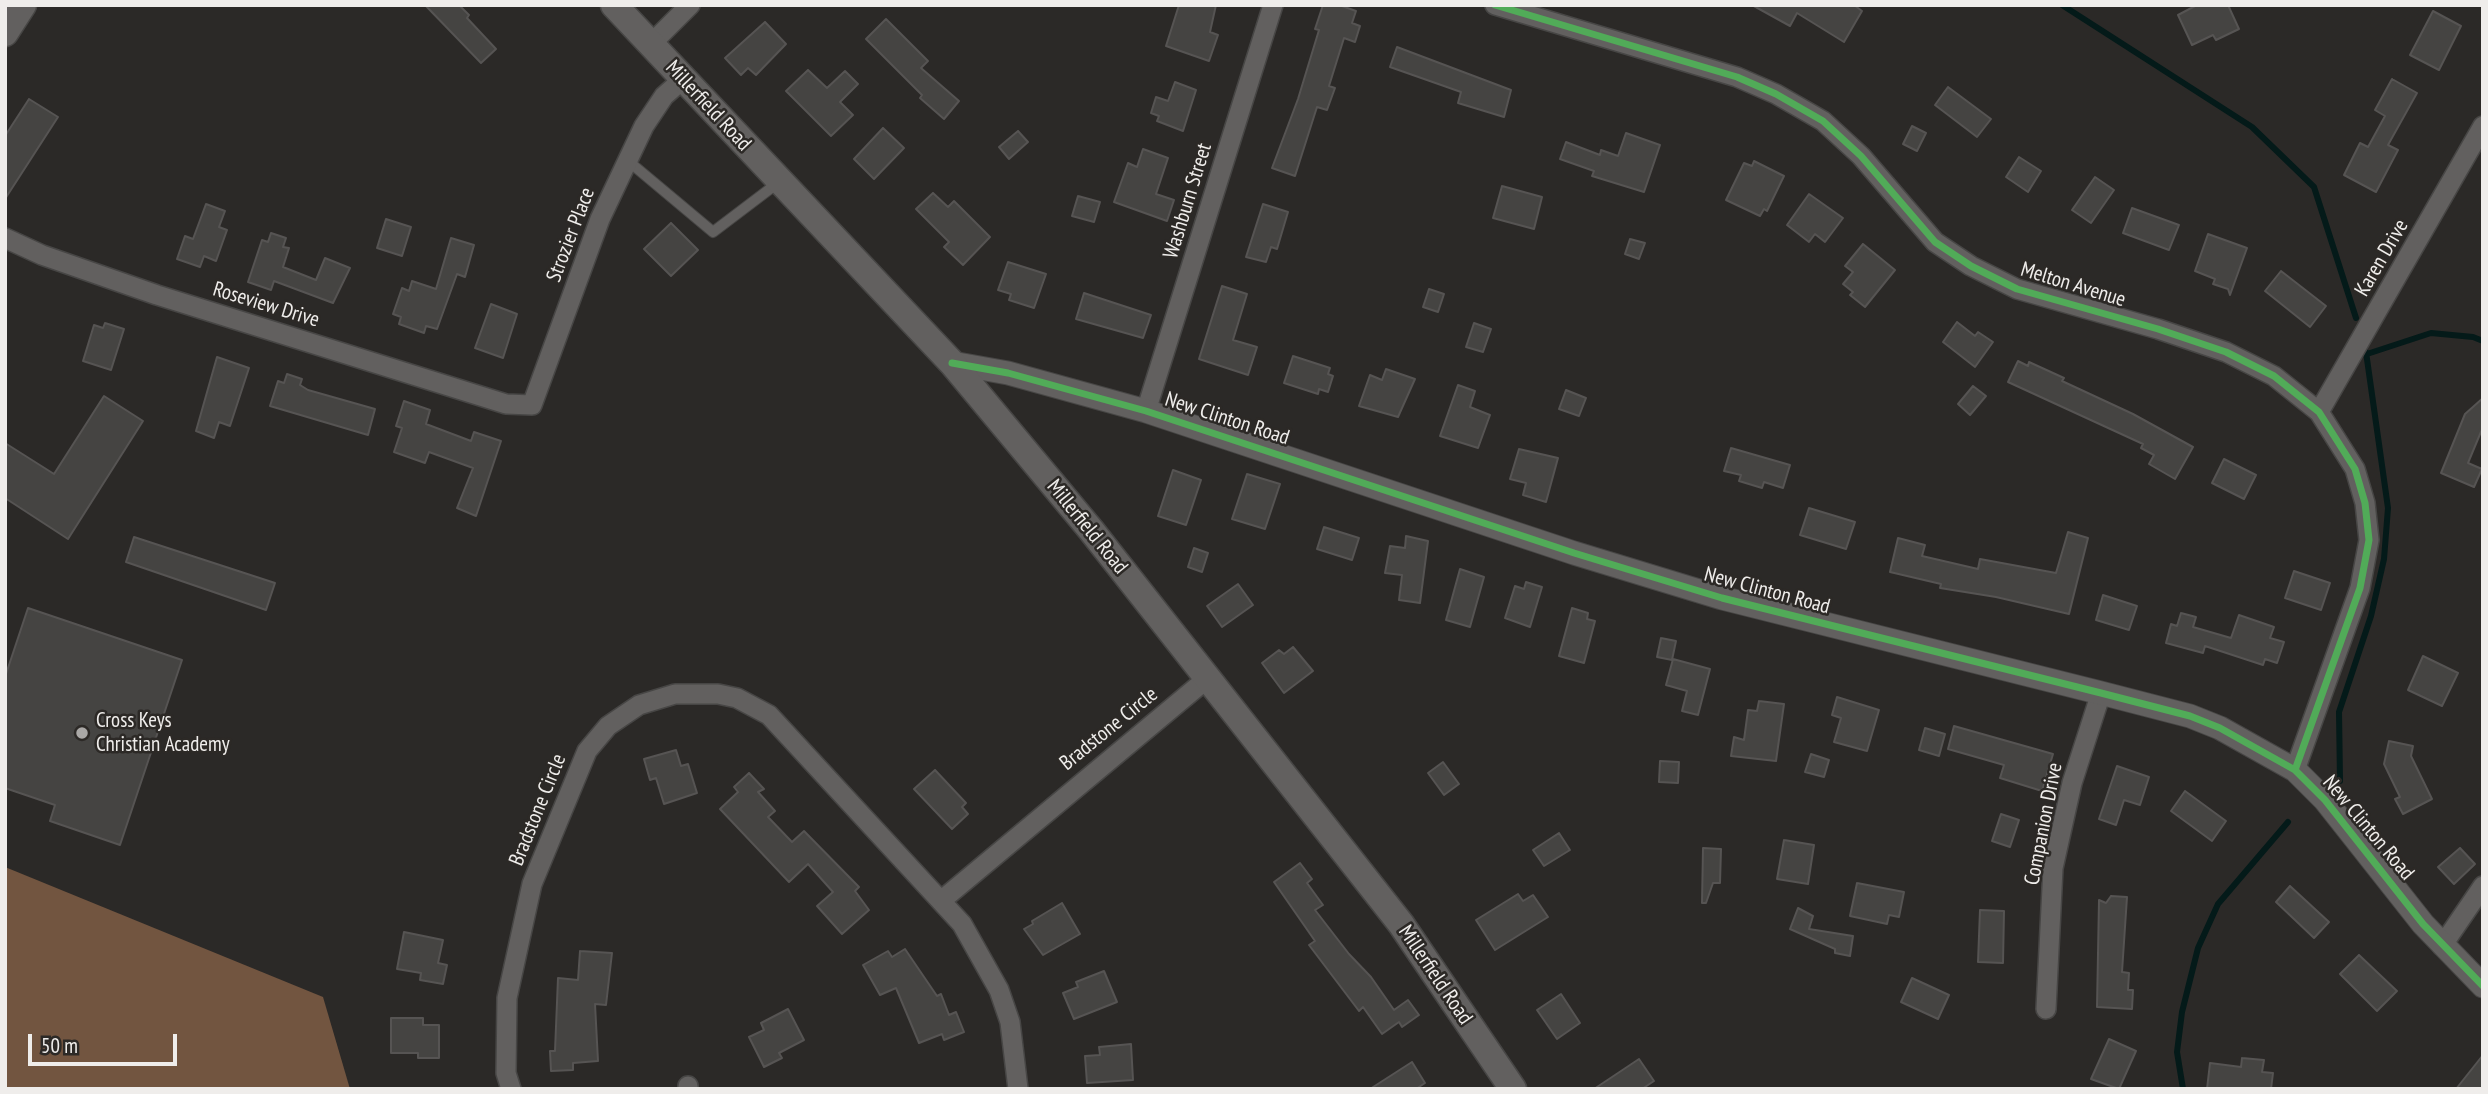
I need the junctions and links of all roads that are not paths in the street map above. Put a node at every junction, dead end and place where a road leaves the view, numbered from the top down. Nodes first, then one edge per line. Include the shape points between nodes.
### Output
1 (23, 5) edge
2 (614, 5) edge
3 (690, 5) edge
4 (1273, 5) edge
5 (1495, 5) edge
6 (5, 33) edge
7 (651, 44) junction
8 (682, 80) junction
9 (2483, 126) edge
10 (627, 160) junction
11 (779, 182) junction
12 (5, 238) edge
13 (952, 363) junction
14 (516, 405) joint
15 (1146, 411) junction
16 (2319, 412) junction
17 (1209, 677) junction
18 (2101, 693) junction
19 (2295, 770) junction
20 (2483, 886) edge
21 (942, 900) junction
22 (2442, 946) junction
23 (2483, 986) edge
24 (2046, 1009) dead end
25 (511, 1089) edge
26 (1018, 1089) edge
27 (1513, 1089) edge

1 - 6 main road
2 - 7 main road, Millerfield Road
3 - 7 street
4 - 15 street, Washburn Street
5 - 16 street, Melton Avenue via 1737,77 1776,94 1823,121 1861,156 1935,242 1971,266 2017,289 2226,352 2274,376
7 - 8 main road, Millerfield Road
8 - 10 street, Strozier Place via 664,96
8 - 11 main road, Millerfield Road
9 - 16 street, Karen Drive
10 - 11 lane via 713,232
10 - 14 street, Strozier Place via 600,219 532,405
11 - 13 main road, Millerfield Road
12 - 14 street, Roseview Drive via 170,299
13 - 15 street, New Clinton Road via 1008,373
13 - 17 main road, Millerfield Road
15 - 18 street, New Clinton Road via 1722,598
16 - 19 street, Melton Avenue via 2355,469 2369,540 2360,589
17 - 21 street, Bradstone Circle
17 - 27 main road, Millerfield Road via 1401,925
18 - 19 street, New Clinton Road via 2190,716
18 - 24 street, Companion Drive via 2072,783 2053,868
19 - 22 street, New Clinton Road via 2354,833
20 - 22 street
21 - 25 street, Bradstone Circle via 769,715 737,698 718,694 675,694 639,705 608,726 587,751 532,884 507,998 506,1073
21 - 26 street, Bradstone Circle via 962,924 999,990 1014,1043
22 - 23 street, New Clinton Road

